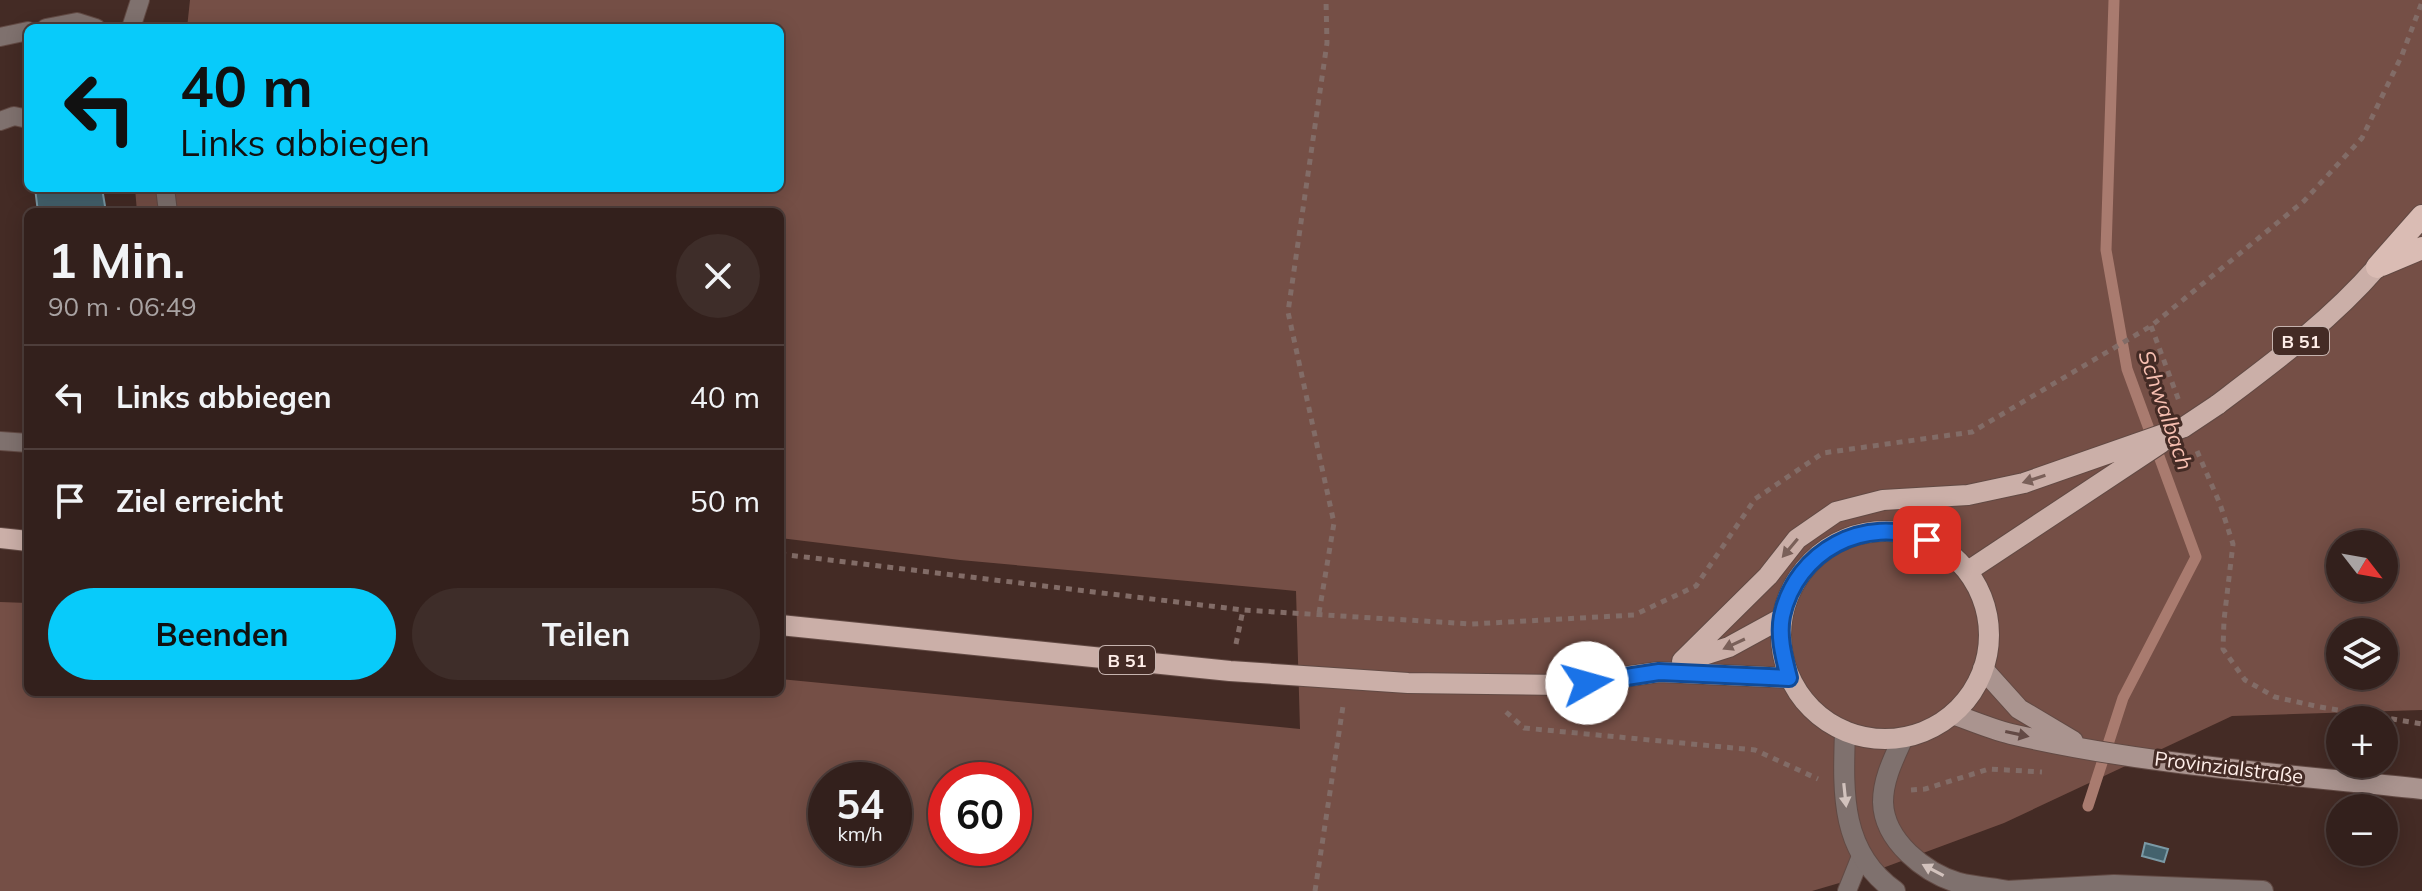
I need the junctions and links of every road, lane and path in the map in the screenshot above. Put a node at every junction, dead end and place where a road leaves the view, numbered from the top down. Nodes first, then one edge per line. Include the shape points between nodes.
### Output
1 (140, 0) edge
2 (1326, 0) edge
3 (2422, 2) edge
4 (132, 24) edge
5 (24, 32) edge
6 (0, 37) edge
7 (24, 118) edge
8 (0, 121) edge
9 (2422, 216) edge
10 (2422, 248) edge
11 (2377, 267) junction
12 (2151, 326) junction
13 (2187, 425) junction
14 (0, 441) edge
15 (24, 443) edge
16 (0, 538) edge
17 (24, 541) edge
18 (784, 554) edge
19 (1968, 571) junction
20 (1243, 610) junction
21 (1319, 613) junction
22 (1782, 618) junction
23 (784, 625) edge
24 (1682, 661) junction
25 (1983, 669) junction
26 (1230, 671) junction
27 (1659, 672) junction
28 (1347, 678) junction
29 (1789, 678) junction
30 (1475, 685) junction
31 (1953, 714) junction
32 (2422, 724) edge
33 (1845, 731) junction
34 (1903, 738) junction
35 (2083, 747) junction
36 (2052, 772) dead end
37 (1843, 785) junction
38 (2422, 789) edge
39 (1885, 791) junction
40 (1861, 856) junction
41 (2046, 890) edge
42 (1315, 891) edge
43 (1847, 891) edge
44 (1895, 891) edge
45 (2007, 891) edge
46 (2263, 891) edge

1 - 4 lane
2 - 21 path via 1327,43 1288,312 1334,523
3 - 12 path via 2362,138 2304,201
5 - 6 lane
7 - 8 lane
9 - 11 highway, B 51
10 - 11 highway, B 51
11 - 13 main road, B 51, bridge via 2296,346
12 - 13 path
12 - 21 path via 1972,432 1823,453 1755,499 1696,586 1634,615 1472,624
13 - 19 main road, B 51
13 -> 24 main road, B 51 via 2024,483 1968,495 1883,500 1836,512 1797,539 1768,576
13 - 32 path via 2233,544 2223,649 2245,680 2275,697
14 - 15 lane
16 - 17 main road
18 - 20 path
19 - 22 main road via 1942,547 1911,534 1876,531 1843,539 1814,558 1793,585
19 - 25 main road via 1984,601 1989,635
20 - 21 path
20 - 26 path
22 -> 24 main road, B 51 via 1729,647
22 - 29 main road via 1781,649
23 - 26 main road, B 51
24 - 27 main road, B 51
25 - 31 main road
25 - 35 main road, Provinzialstraße via 2019,709
26 - 28 main road, B 51
27 - 29 main road, B 51
27 - 30 main road, B 51 via 1564,685
28 - 30 main road, B 51
28 - 42 path
29 - 33 main road via 1822,719
30 - 37 path via 1524,728 1755,750
31 - 34 main road
31 -> 35 main road, Provinzialstraße via 2008,733
33 - 34 main road via 1874,739
33 - 37 street
34 - 39 street
35 - 38 main road, Provinzialstraße
36 - 39 path via 1989,769 1925,789
37 -> 40 street via 1848,821
45 -> 39 street via 1958,882 1917,862 1887,824
40 - 43 lane
40 - 44 street
41 - 45 street
41 - 46 street via 2114,885

